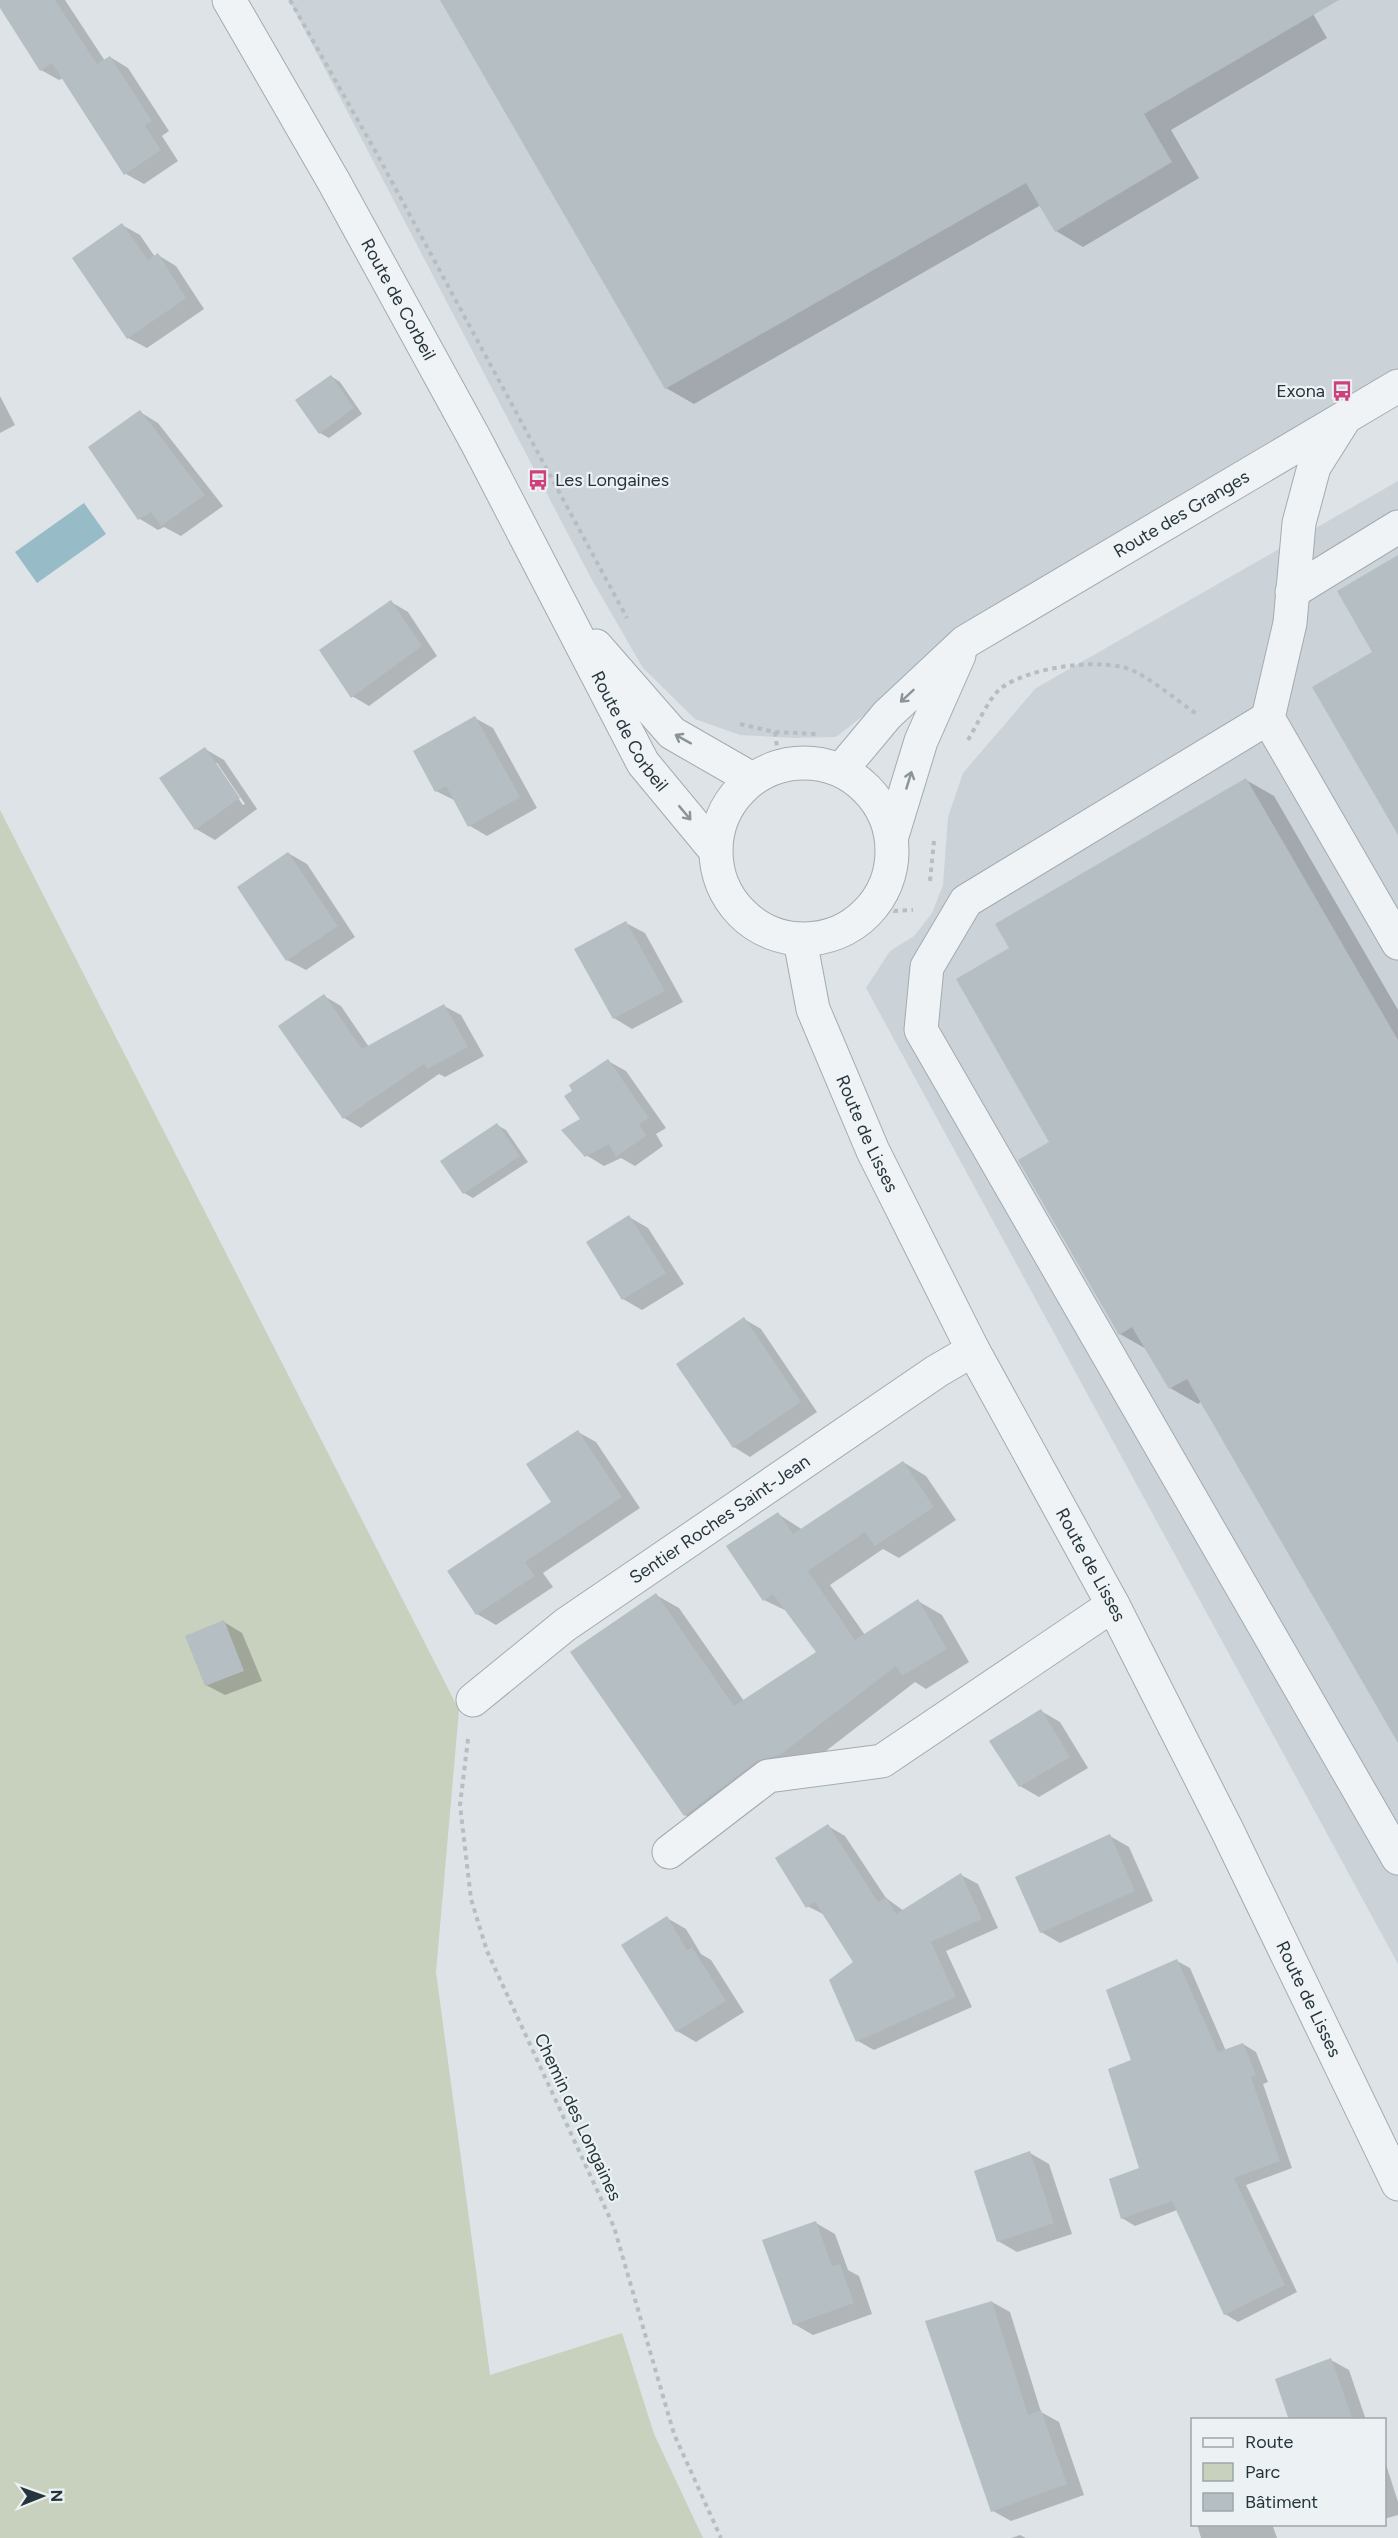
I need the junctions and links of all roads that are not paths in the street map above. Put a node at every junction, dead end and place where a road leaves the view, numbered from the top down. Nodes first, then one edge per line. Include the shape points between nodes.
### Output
1 (229, 0) edge
2 (1398, 386) edge
3 (1346, 416) junction
4 (1398, 527) edge
5 (1292, 592) junction
6 (557, 602) junction
7 (965, 642) junction
8 (1268, 718) junction
9 (841, 770) junction
10 (752, 779) junction
11 (892, 836) junction
12 (715, 850) junction
13 (800, 940) junction
14 (1398, 943) edge
15 (973, 1350) junction
16 (1113, 1605) junction
17 (473, 1700) road end
18 (669, 1851) dead end
19 (1398, 1858) edge
20 (1398, 2184) edge

1 - 6 street, Route de Corbeil via 470,431
2 - 3 street, Route des Granges
3 - 5 street via 1314,466 1299,523
3 - 7 street, Route des Granges
4 - 5 street
5 - 8 street via 1290,623
10 -> 6 street, Route de Corbeil via 672,733
6 -> 12 street, Route de Corbeil via 643,763
7 -> 9 street, Route des Granges via 887,715
11 -> 7 street via 921,741
8 - 14 street
8 - 19 street via 966,901 927,967 921,1030
9 - 10 street via 811,762 780,765
9 - 11 street via 865,786 882,809
10 - 12 street via 732,798 720,822
11 - 13 street via 892,868 880,899 858,922 831,936
12 - 13 street via 719,877 731,902 765,931
13 - 15 street, Route de Lisses via 813,1009 873,1151
15 - 16 street, Route de Lisses
15 - 17 street, Sentier Roches Saint-Jean via 565,1625
16 - 18 street via 882,1761 768,1776
16 - 20 street, Route de Lisses

